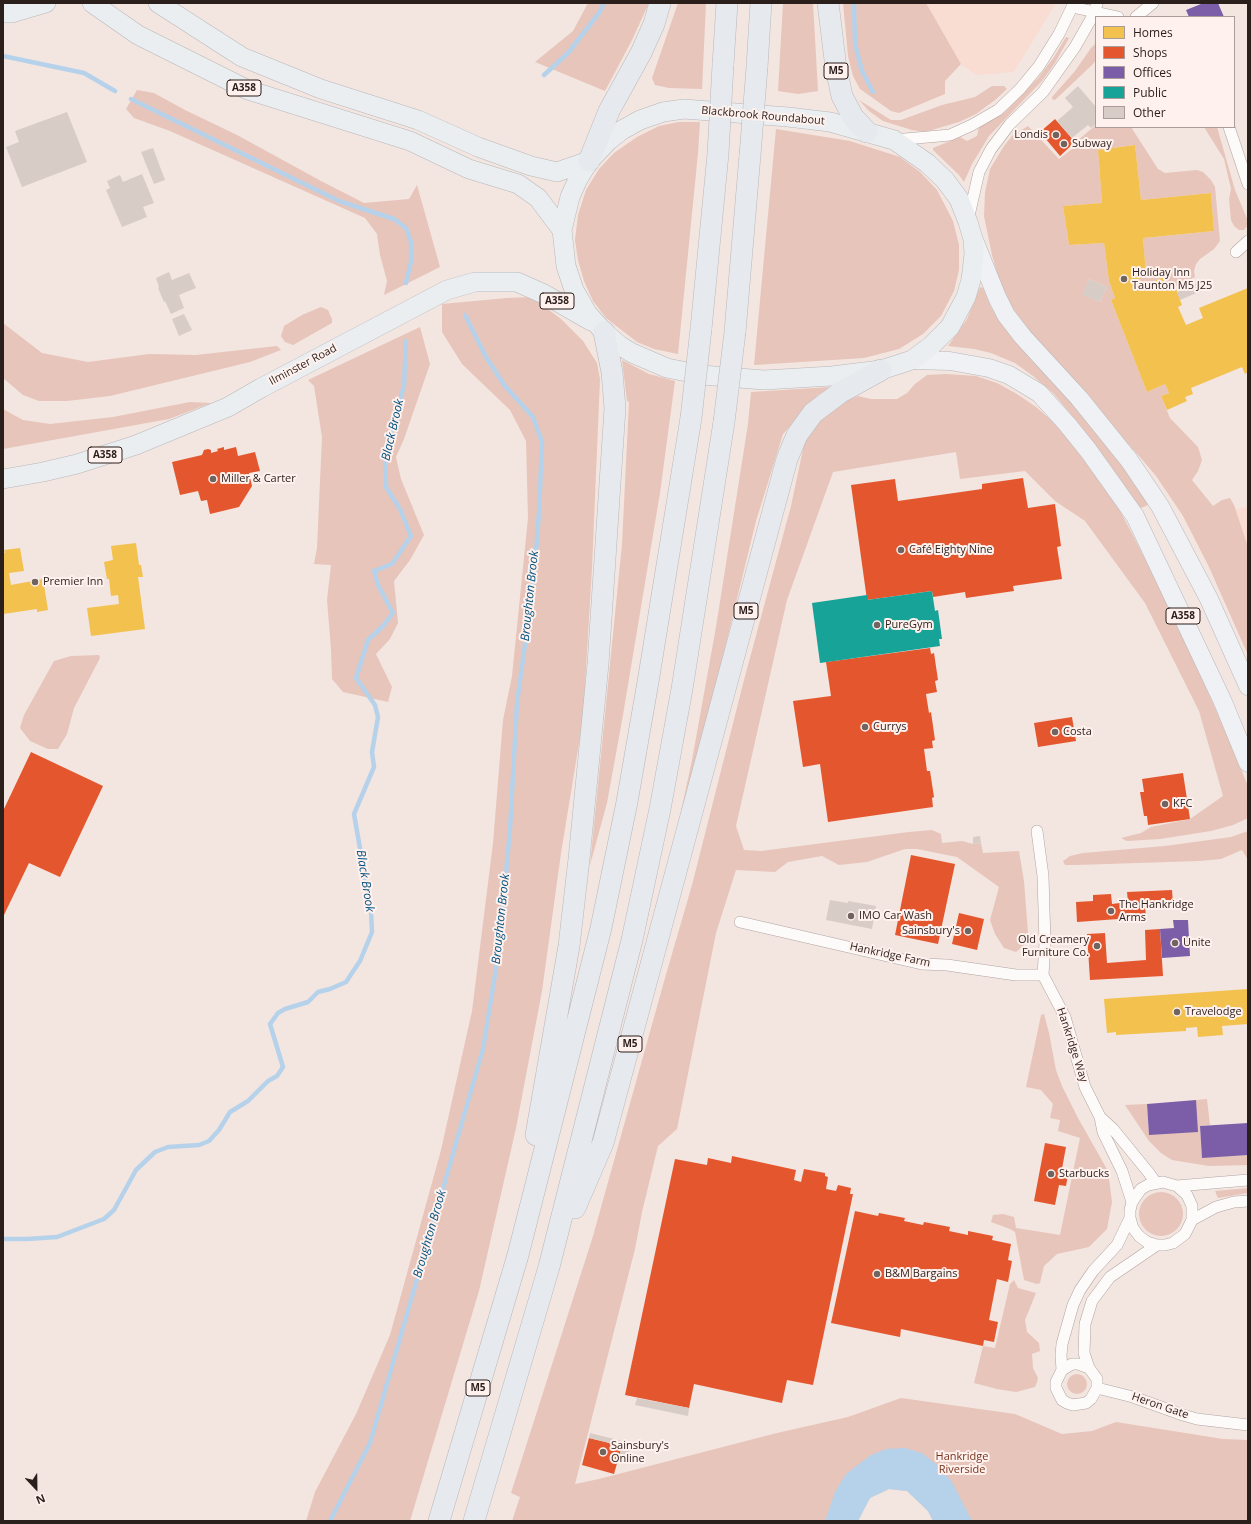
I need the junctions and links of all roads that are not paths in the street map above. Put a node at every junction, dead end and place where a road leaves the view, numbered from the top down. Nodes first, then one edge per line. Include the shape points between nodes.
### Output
1 (46, 3) edge
2 (92, 3) edge
3 (158, 3) edge
4 (660, 3) edge
5 (727, 3) edge
6 (761, 3) edge
7 (828, 3) edge
8 (1153, 3) edge
9 (1073, 5) edge
10 (1096, 7) edge
11 (6, 16) edge
12 (1116, 16) edge
13 (1137, 16) edge
14 (1229, 128) edge
15 (867, 132) junction
16 (894, 140) junction
17 (589, 161) junction
18 (1248, 184) edge
19 (562, 230) junction
20 (971, 230) junction
21 (1248, 241) edge
22 (1236, 252) dead end
23 (600, 328) junction
24 (912, 360) junction
25 (881, 370) junction
26 (3, 479) edge
27 (1248, 686) edge
28 (1248, 763) edge
29 (1037, 831) dead end
30 (740, 922) dead end
31 (1043, 975) junction
32 (1100, 1117) junction
33 (1248, 1180) edge
34 (1156, 1182) junction
35 (1176, 1186) junction
36 (1248, 1201) edge
37 (1132, 1202) junction
38 (1130, 1218) junction
39 (1192, 1220) junction
40 (1157, 1245) junction
41 (518, 1255) junction
42 (549, 1267) junction
43 (1089, 1368) junction
44 (1062, 1370) junction
45 (1097, 1388) junction
46 (1248, 1425) edge
47 (439, 1521) edge
48 (474, 1521) edge

1 - 11 highway
2 - 19 highway, A358 via 138,35 248,90 410,141 469,169 518,184 538,198
3 - 17 highway, A358 via 242,57 322,89 418,120 478,148 557,172
4 - 17 highway via 641,53 609,111
5 - 41 highway, M5, bridge via 718,154 691,418 647,690 601,928
6 - 42 highway, M5, bridge via 735,332 724,422 682,689 632,940
7 - 15 highway, M5 via 842,96 853,116
8 - 13 street
9 - 10 street
9 - 16 street via 1039,66 998,110 950,135
10 - 12 street
10 - 20 street via 1075,47 1043,92 1010,124 991,149 979,172
14 - 18 street
15 - 16 highway, Blackbrook Roundabout
15 - 17 highway, Blackbrook Roundabout via 830,122 684,109 663,112 640,120 608,141
16 - 20 highway, Blackbrook Roundabout via 927,163 945,180 958,199
17 - 19 highway, Blackbrook Roundabout via 570,198
19 - 23 highway, Blackbrook Roundabout via 566,266 574,290 587,313
20 - 24 highway, Blackbrook Roundabout via 974,254 966,297 950,327 932,346
20 - 27 main road, A358 via 1006,315 1084,404 1129,460 1160,506 1209,599
21 - 22 street
23 - 25 highway, Blackbrook Roundabout via 619,345 639,356 667,368 702,375 764,380
23 - 26 highway, Ilminster Road / A358 via 544,294 517,282 475,282 447,290 228,407 136,445 77,464
23 - 41 highway, M5 via 612,372 615,408 598,664 569,946 542,1097
24 - 25 highway, Blackbrook Roundabout
24 - 28 main road, A358 via 989,368 1009,375 1039,393 1067,424 1135,516 1223,702
25 - 42 highway, M5 via 840,392 813,413 798,435 787,459 603,1143
29 - 31 street via 1043,876
30 - 31 street, Hankridge Farm via 922,964 948,965 1016,975
31 - 32 street, Hankridge Way via 1065,1017 1085,1087
32 - 34 street, Hankridge Way via 1113,1129
32 - 37 street, Hankridge Way via 1103,1132 1122,1171
33 - 35 street
34 - 35 street
34 - 37 street via 1141,1189
35 - 39 street via 1190,1200
36 - 39 street via 1216,1207
37 - 38 street
38 - 40 street via 1139,1236
38 - 44 street via 1117,1245 1093,1271 1073,1305 1060,1355
39 - 40 street via 1186,1234 1180,1239 1173,1243
40 - 43 street via 1110,1277 1092,1301 1084,1324 1084,1353
41 - 47 highway, M5
42 - 48 highway, M5
43 - 44 street via 1078,1364
43 - 45 street via 1097,1379
44 - 45 street via 1056,1388 1067,1403 1086,1403 1091,1400
45 - 46 street, Heron Gate via 1133,1396 1197,1419

